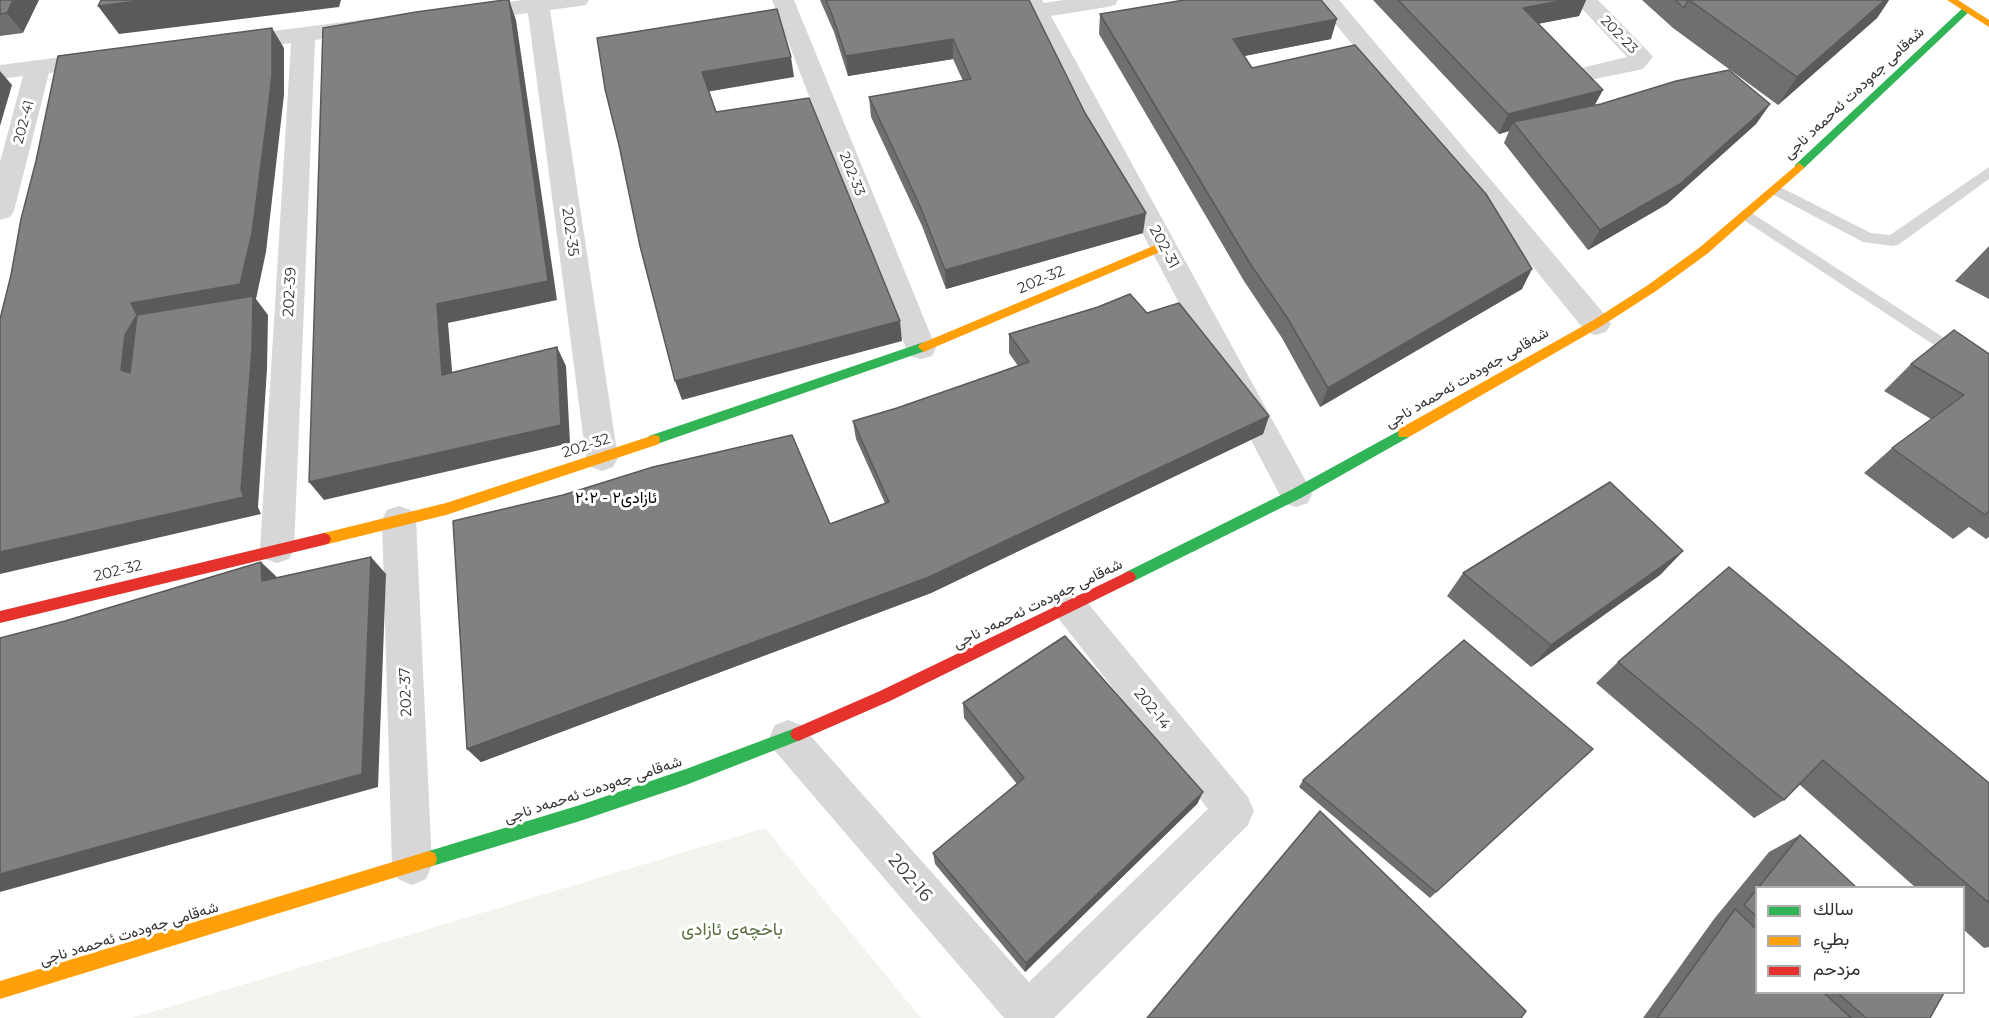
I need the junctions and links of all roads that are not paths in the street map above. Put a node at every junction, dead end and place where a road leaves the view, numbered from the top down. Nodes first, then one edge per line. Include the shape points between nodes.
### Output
1 (578, 0) edge
2 (783, 0) edge
3 (1107, 0) edge
4 (1327, 0) edge
5 (1584, 0) edge
6 (1952, 0) edge
7 (538, 5) junction
8 (1034, 6) edge
9 (1966, 9) junction
10 (444, 17) edge
11 (386, 24) edge
12 (1989, 24) edge
13 (303, 34) junction
14 (211, 46) edge
15 (119, 57) edge
16 (38, 67) junction
17 (0, 72) edge
18 (1590, 72) dead end
19 (1989, 172) edge
20 (1775, 190) junction
21 (0, 211) edge
22 (1747, 214) junction
23 (1163, 246) junction
24 (1596, 324) junction
25 (921, 348) junction
26 (1989, 375) edge
27 (602, 458) junction
28 (1296, 494) junction
29 (399, 520) junction
30 (277, 549) junction
31 (1070, 607) junction
32 (0, 617) edge
33 (788, 738) junction
34 (412, 865) junction
35 (0, 990) edge
36 (1030, 1016) edge

1 - 7 street
2 - 25 street, 202-33
3 - 8 street
4 - 24 street
5 - 18 street, 202-23 via 1641,57 1634,64
6 - 9 main road
7 - 10 street
7 - 27 street, 202-35
8 - 23 street, 202-31
9 - 12 main road
9 - 20 main road, شەقامی جەودەت ئەحمەد ناجی
11 - 13 street
13 - 14 street
13 - 30 street, 202-39
15 - 16 street
16 - 17 street
16 - 21 street, 202-41
19 - 20 lane via 1893,241 1868,238
20 - 22 main road, شەقامی جەودەت ئەحمەد ناجی
22 - 24 main road, شەقامی جەودەت ئەحمەد ناجی via 1694,258
22 - 26 lane
23 - 25 main road, 202-32
23 - 28 street, 202-31
24 - 28 main road, شەقامی جەودەت ئەحمەد ناجی
25 - 27 main road, 202-32
27 - 29 main road, 202-32 via 446,509
28 - 31 main road, شەقامی جەودەت ئەحمەد ناجی
29 - 30 main road, 202-32
29 - 34 street, 202-37
30 - 32 main road, 202-32
31 - 33 main road, شەقامی جەودەت ئەحمەد ناجی
31 - 36 street, 202-14 via 1234,811
33 - 34 main road, شەقامی جەودەت ئەحمەد ناجی via 612,802
33 - 36 street, 202-16
34 - 35 main road, شەقامی جەودەت ئەحمەد ناجی

